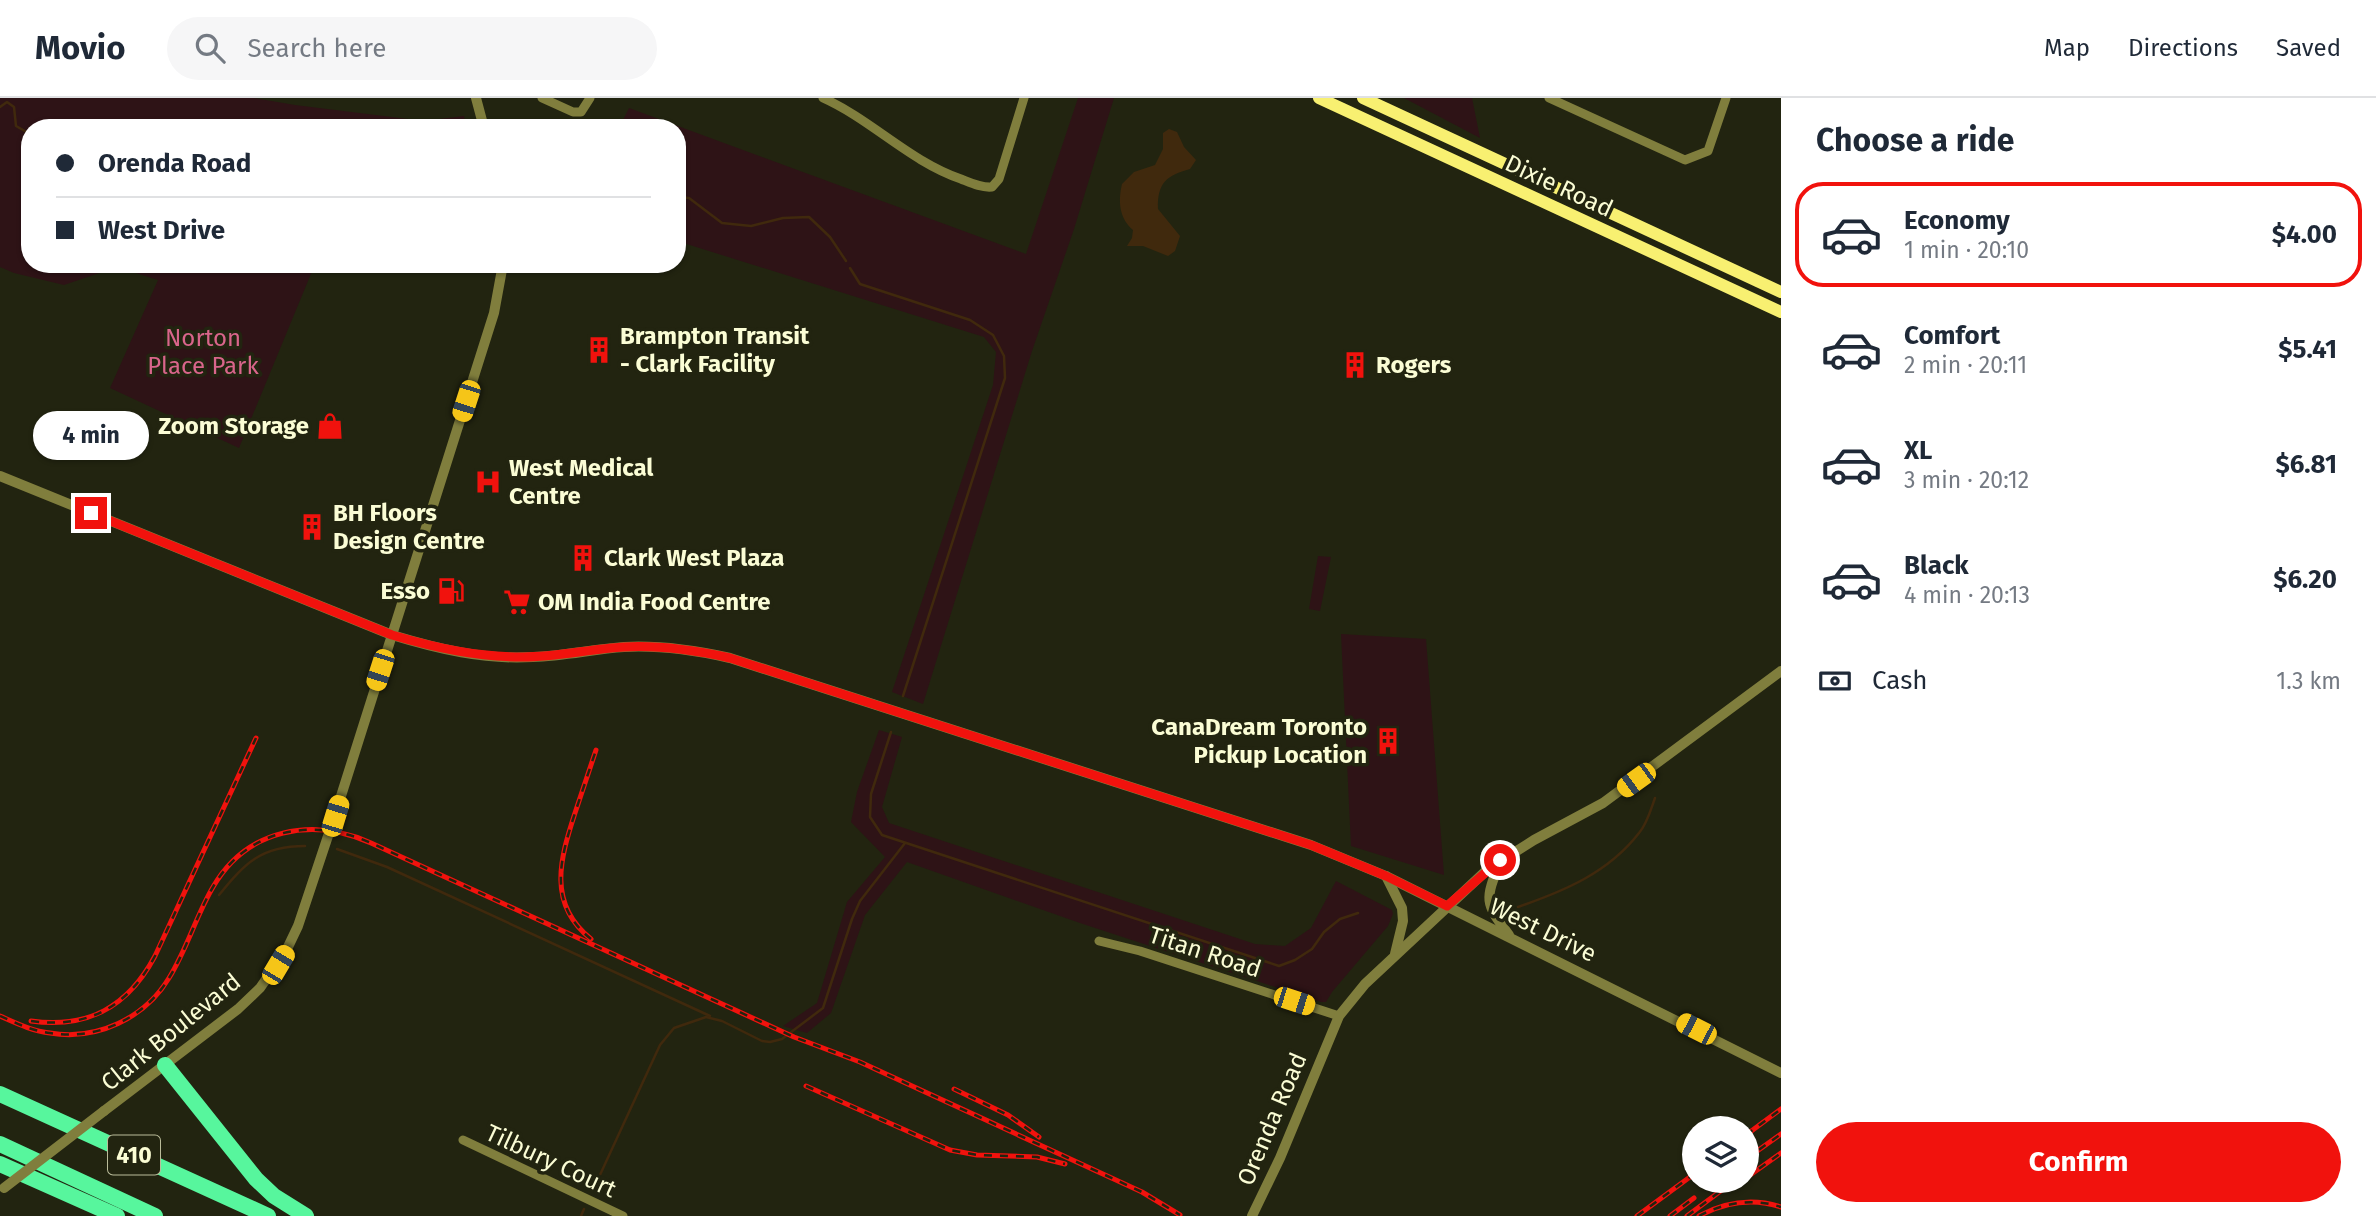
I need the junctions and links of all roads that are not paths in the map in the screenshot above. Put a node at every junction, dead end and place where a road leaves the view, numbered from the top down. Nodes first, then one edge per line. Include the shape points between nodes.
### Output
1 (477, 98) edge
2 (542, 98) edge
3 (590, 98) edge
4 (823, 98) edge
5 (1024, 98) edge
6 (1319, 98) edge
7 (1363, 98) edge
8 (1549, 98) edge
9 (1726, 98) edge
10 (482, 119) edge
11 (501, 273) edge
12 (1781, 292) edge
13 (1781, 312) edge
14 (0, 476) edge
15 (392, 635) junction
16 (1781, 671) edge
17 (1500, 860) junction
18 (1386, 876) junction
19 (1447, 906) junction
20 (1511, 937) junction
21 (1099, 941) dead end
22 (1395, 954) junction
23 (1339, 1016) junction
24 (165, 1065) junction
25 (1781, 1073) edge
26 (0, 1094) edge
27 (463, 1140) dead end
28 (0, 1144) edge
29 (0, 1164) edge
30 (2, 1190) edge
31 (117, 1216) edge
32 (155, 1216) edge
33 (268, 1216) edge
34 (306, 1216) edge
35 (623, 1216) edge
36 (1252, 1216) edge

1 - 10 street
2 - 3 street via 581,112
4 - 5 street via 844,107 938,171 992,187 999,179
6 - 13 main road, Dixie Road
7 - 12 main road, Dixie Road
8 - 9 street via 1685,160 1708,151
11 - 15 street, Clark Boulevard via 494,313
14 - 15 street, West Drive
15 - 18 street, West Drive via 433,648 484,656 533,657 642,646 730,658 1265,829
15 - 24 street, Clark Boulevard via 287,949 260,988 238,1009
16 - 17 street, Orenda Road via 1603,803
17 - 19 street, Orenda Road
17 - 20 street via 1489,905
18 - 19 street, West Drive
18 - 22 street via 1402,908
19 - 20 street, West Drive
19 - 22 street, Orenda Road
20 - 25 street, West Drive
21 - 23 street, Titan Road
22 - 23 street, Orenda Road
23 - 36 street, Orenda Road
24 - 30 street, Clark Boulevard, bridge
24 - 34 highway via 257,1179
26 - 33 highway, 410
27 - 35 street, Tilbury Court
28 - 32 highway, 410
29 - 31 highway

